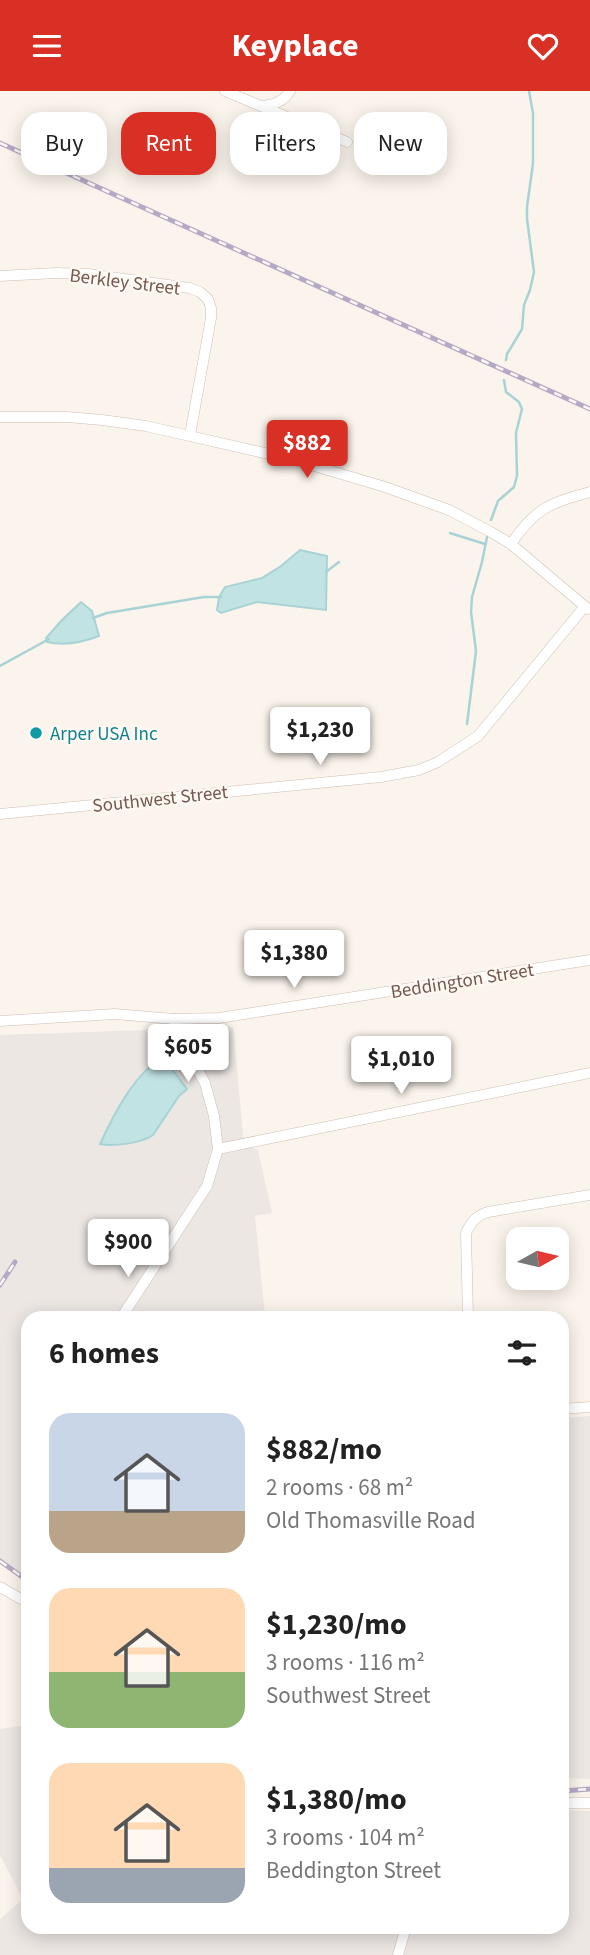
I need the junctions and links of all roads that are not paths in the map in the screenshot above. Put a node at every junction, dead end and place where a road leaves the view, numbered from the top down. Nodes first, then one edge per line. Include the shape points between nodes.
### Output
1 (225, 91) edge
2 (290, 91) edge
3 (261, 106) junction
4 (347, 142) dead end
5 (0, 276) edge
6 (0, 417) edge
7 (190, 435) junction
8 (590, 492) edge
9 (511, 544) junction
10 (587, 608) edge
11 (0, 814) edge
12 (590, 960) edge
13 (174, 1019) junction
14 (0, 1021) edge
15 (590, 1073) edge
16 (218, 1149) junction
17 (590, 1195) edge
18 (126, 1311) edge
19 (468, 1311) edge
20 (590, 1407) edge
21 (569, 1408) edge
22 (0, 1587) edge
23 (21, 1599) edge
24 (569, 1803) edge
25 (590, 1803) edge
26 (404, 1934) edge
27 (398, 1955) edge

1 - 3 street
2 - 3 street via 282,101
3 - 4 street
5 - 7 street, Berkley Street via 88,274 200,292 211,308
6 - 7 street via 102,420
7 - 9 street via 395,491 449,510
8 - 9 street via 541,509
9 - 10 street
10 - 11 street, Southwest Street via 478,736 419,770
12 - 13 street, Beddington Street via 219,1018
13 - 14 street, Beddington Street via 115,1014
13 - 16 street via 177,1035 205,1083
15 - 16 street
16 - 18 street via 208,1186
17 - 19 street via 488,1212 476,1218 466,1233
20 - 21 street
22 - 23 street
24 - 25 street
26 - 27 street

